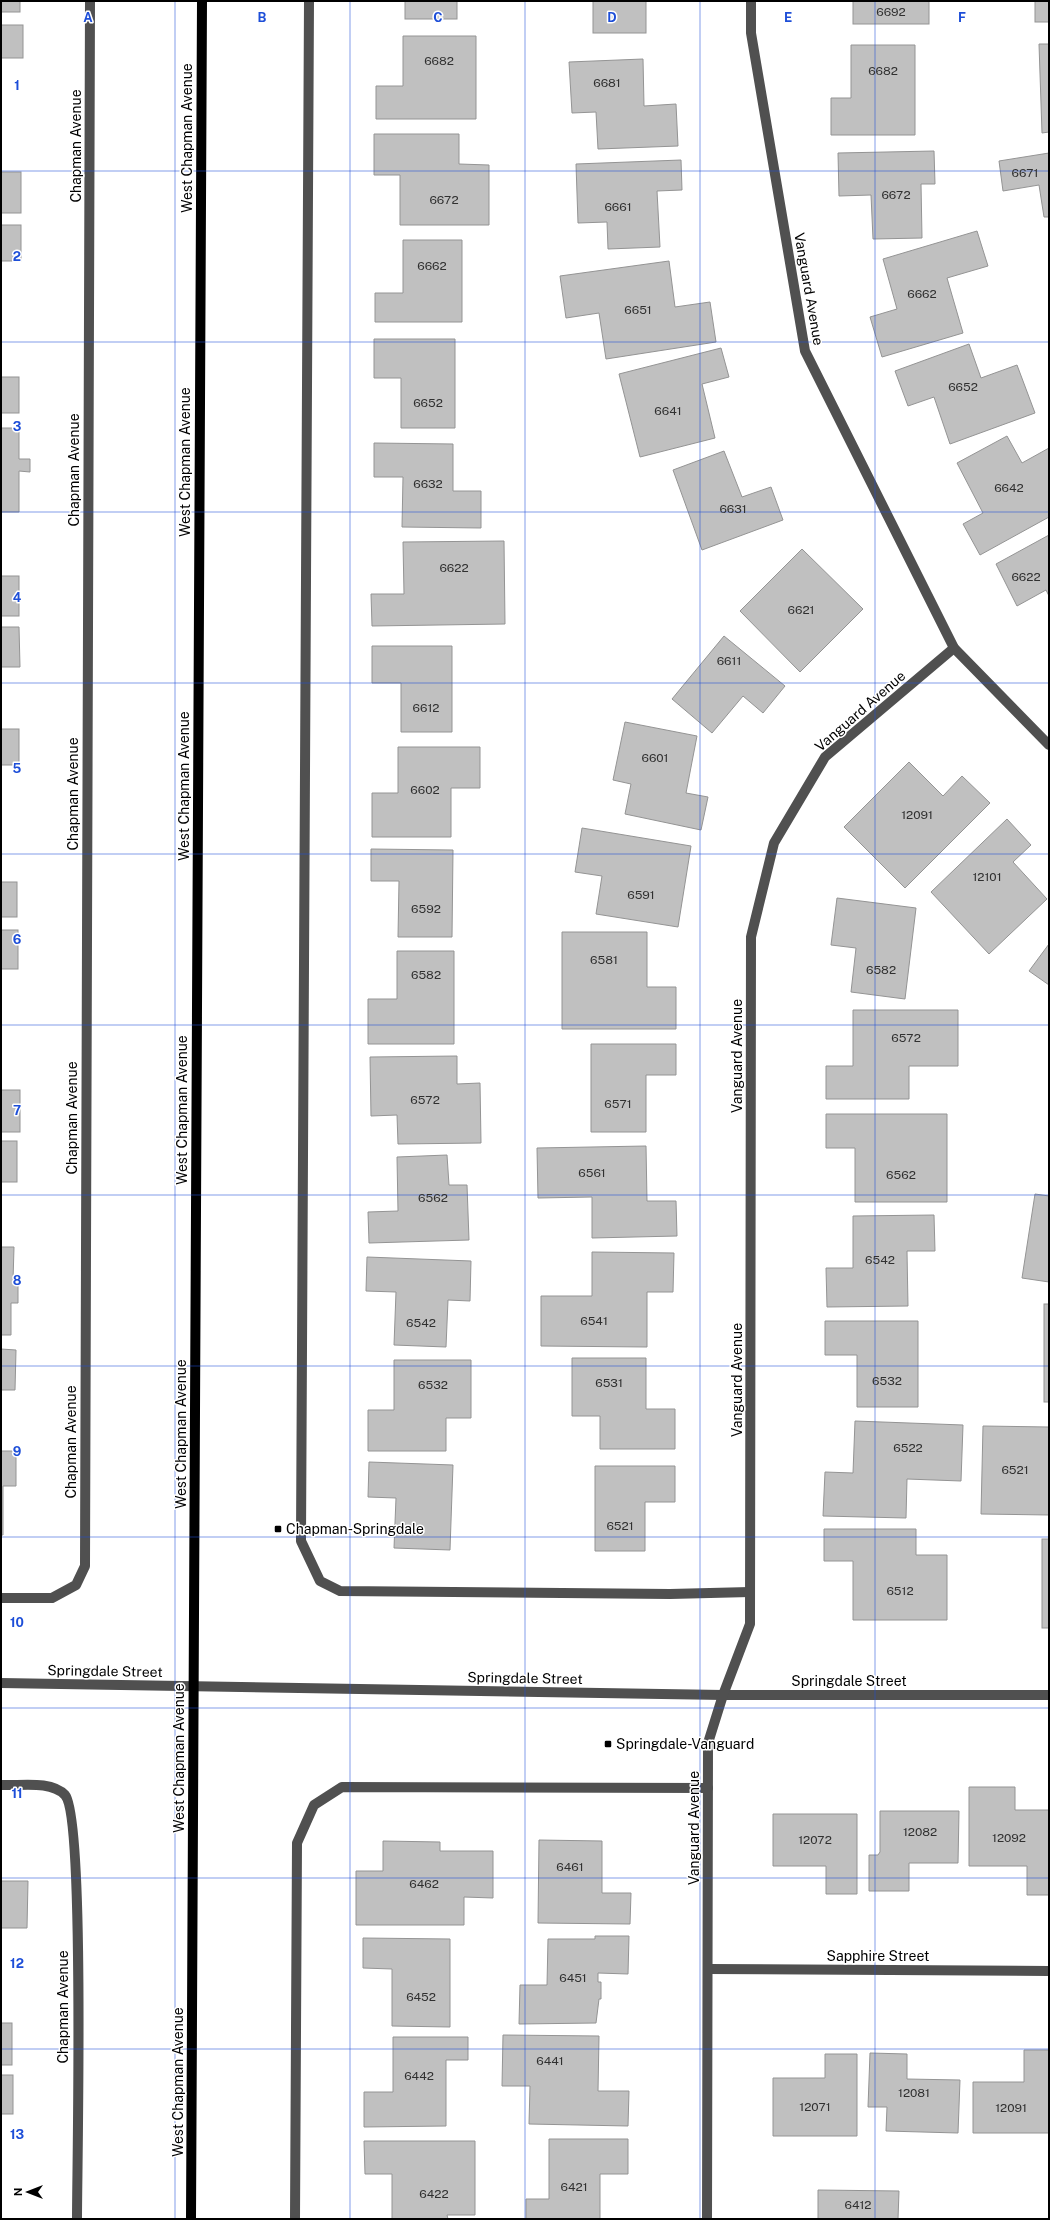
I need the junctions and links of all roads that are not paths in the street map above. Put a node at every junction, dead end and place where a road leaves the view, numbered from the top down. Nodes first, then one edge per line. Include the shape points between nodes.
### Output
1 (90, 1) edge
2 (202, 1) edge
3 (309, 1) edge
4 (751, 1) edge
5 (954, 648) junction
6 (1049, 744) edge
7 (750, 1592) junction
8 (1, 1598) edge
9 (1, 1683) edge
10 (194, 1686) junction
11 (723, 1695) junction
12 (1049, 1696) edge
13 (1, 1785) edge
14 (708, 1788) junction
15 (708, 1969) junction
16 (1049, 1971) edge
17 (77, 2219) edge
18 (191, 2219) edge
19 (295, 2219) edge
20 (707, 2219) edge

1 - 8 street, Chapman Avenue via 85,1566 76,1585 52,1598
2 - 10 main road, West Chapman Avenue
3 - 7 street via 301,1541 320,1581 340,1591 662,1594
4 - 5 street, Vanguard Avenue via 751,33 805,351
5 - 6 street
5 - 7 street, Vanguard Avenue via 825,757 774,843 751,937
7 - 11 street, Vanguard Avenue via 750,1624
9 - 10 street, Springdale Street
10 - 11 street, Springdale Street
10 - 18 main road, West Chapman Avenue
11 - 12 street, Springdale Street
11 - 14 street, Vanguard Avenue via 708,1743
13 - 17 street, Chapman Avenue via 54,1787 65,1796 71,1810 77,1892
14 - 15 street, Vanguard Avenue
14 - 19 street via 342,1787 314,1805 297,1843
15 - 16 street, Sapphire Street
15 - 20 street, Vanguard Avenue

